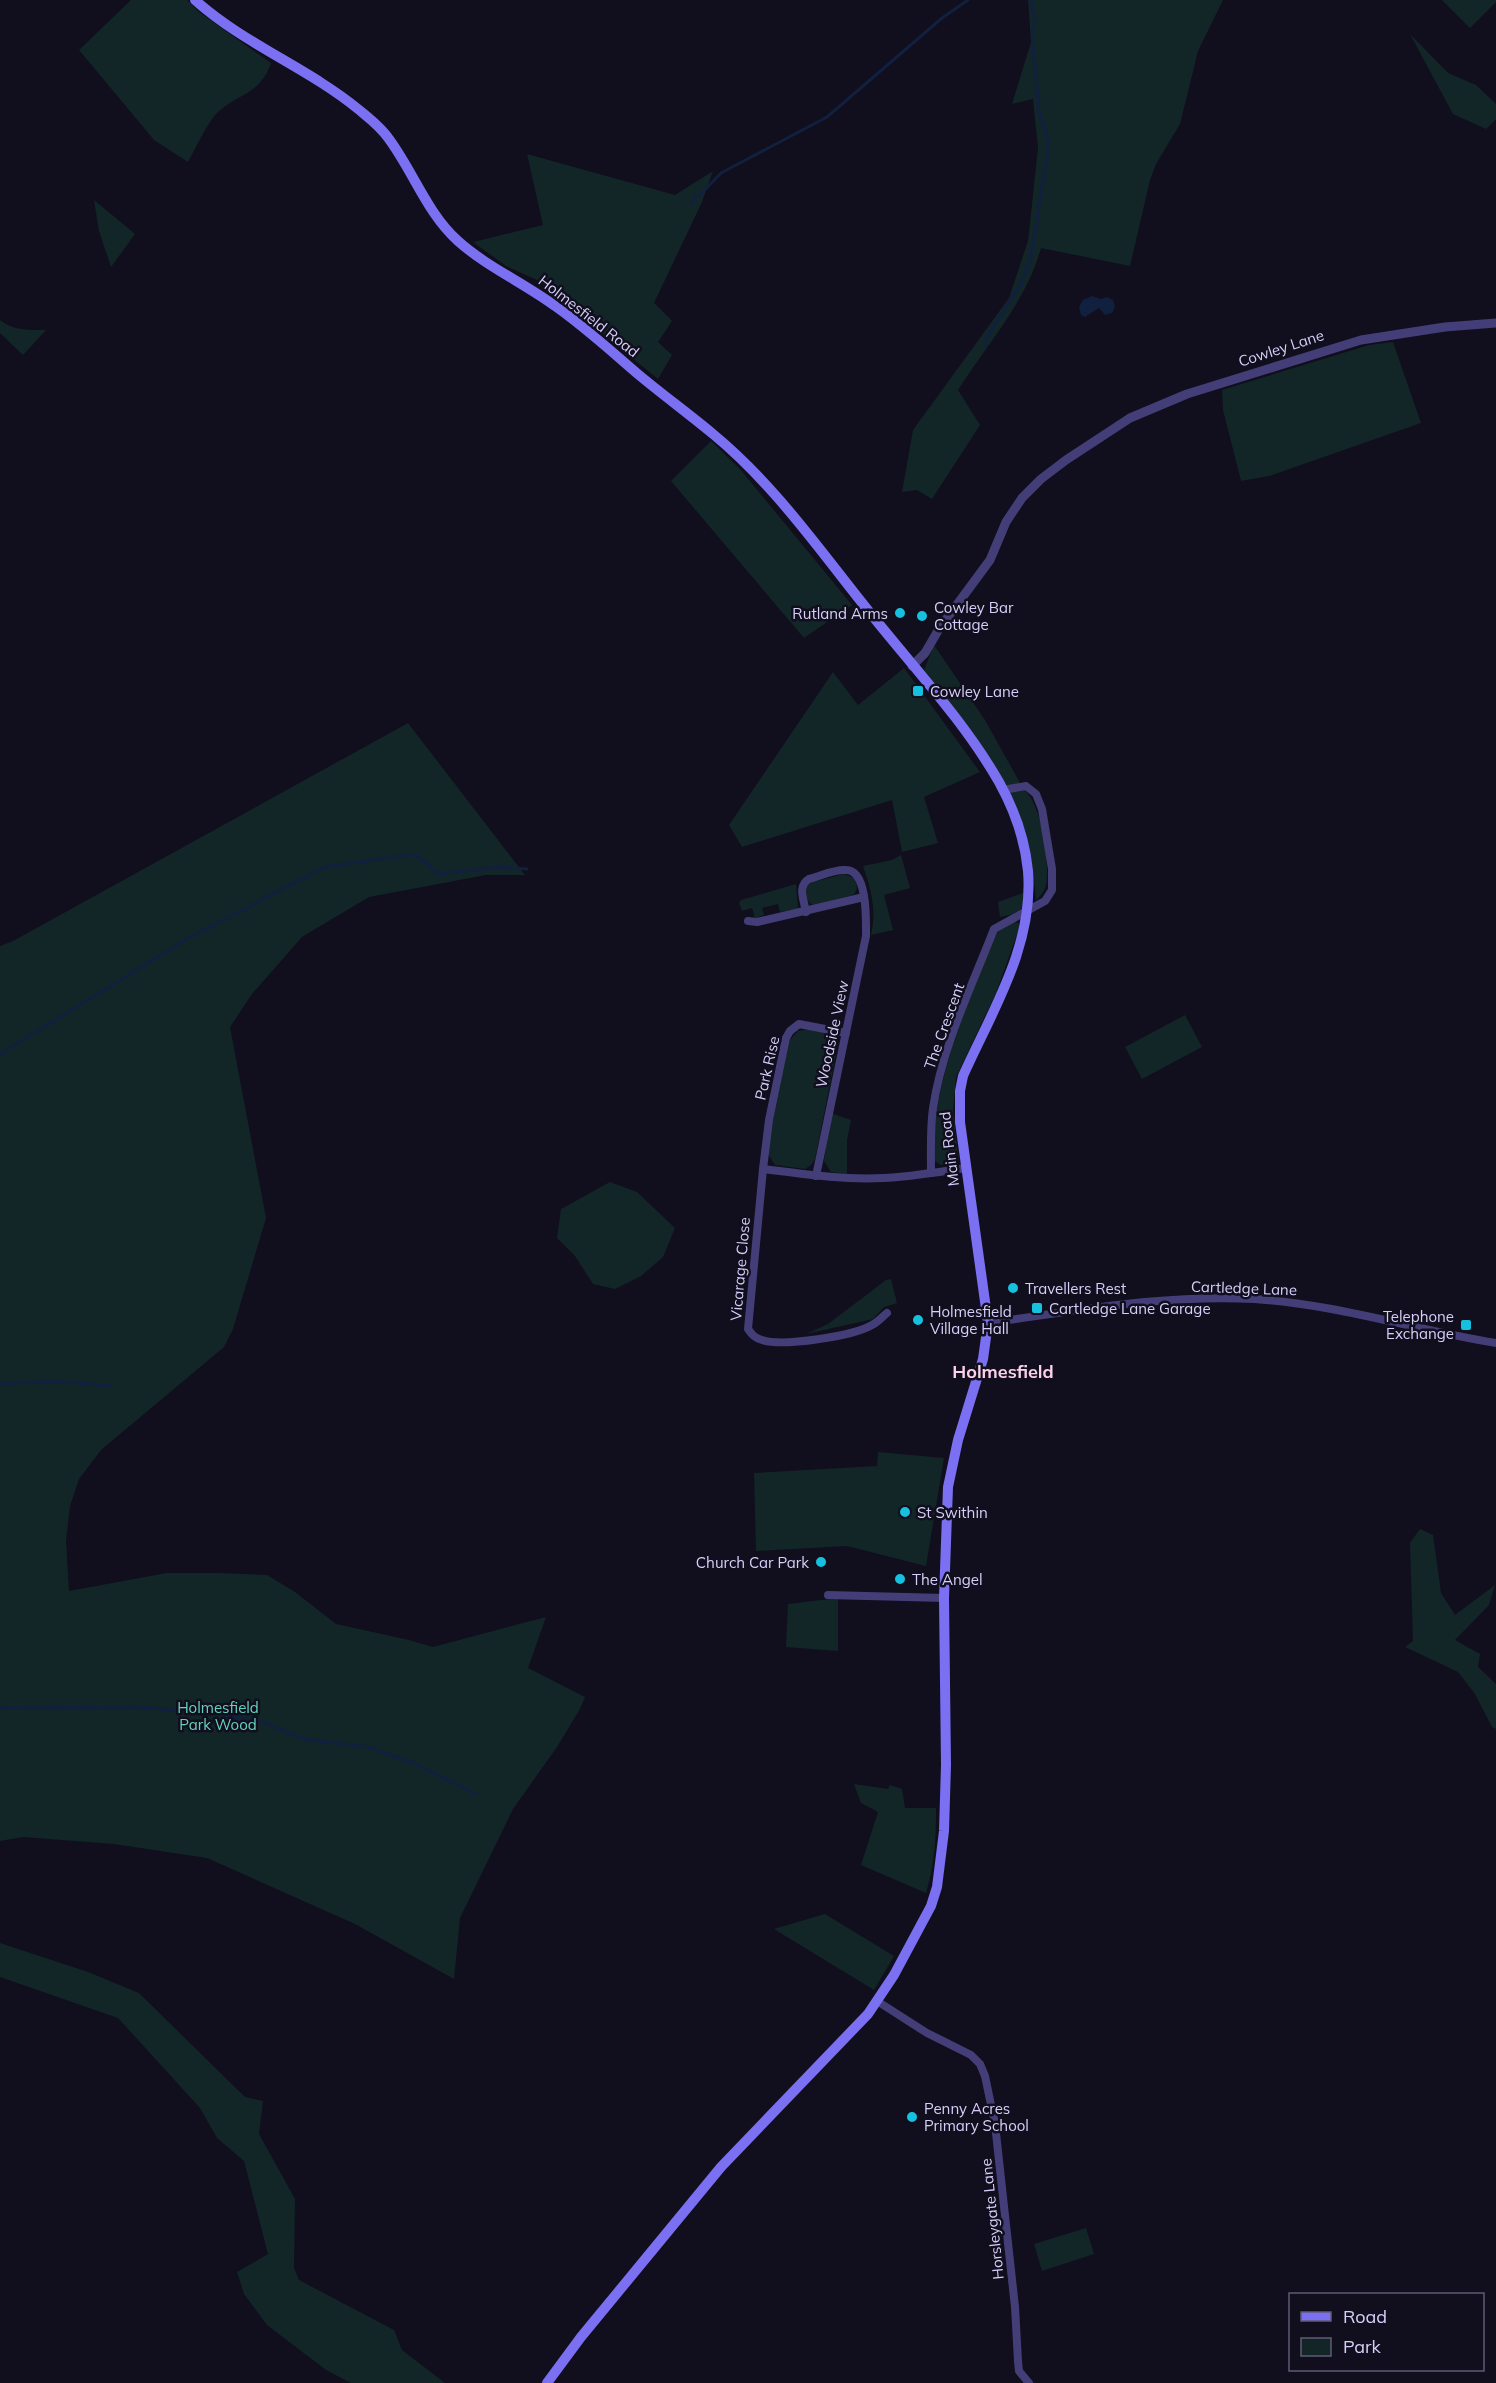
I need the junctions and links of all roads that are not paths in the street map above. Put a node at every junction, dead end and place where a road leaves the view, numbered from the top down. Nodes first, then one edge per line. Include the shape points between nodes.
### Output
1 (195, 0) edge
2 (1496, 323) edge
3 (912, 666) junction
4 (1003, 790) junction
5 (864, 897) junction
6 (1028, 911) junction
7 (806, 912) junction
8 (748, 921) dead end
9 (846, 1033) junction
10 (965, 1168) junction
11 (763, 1169) junction
12 (931, 1173) junction
13 (816, 1176) junction
14 (887, 1313) dead end
15 (988, 1323) junction
16 (1496, 1343) edge
17 (828, 1595) dead end
18 (944, 1599) junction
19 (877, 2001) junction
20 (547, 2383) edge
21 (1029, 2383) edge

1 - 3 main road, Holmesfield Road via 324,84 375,123 436,217 459,242 558,308 747,464
2 - 3 street, Cowley Lane via 1353,342 1187,394 1130,418 1058,467 1022,498 1006,522 990,560
3 - 4 main road, Main Road via 977,749
4 - 6 main road, Main Road via 1022,835 1028,872
4 - 6 street via 1026,786 1032,789 1046,828 1052,890 1045,901
5 - 7 street
5 - 7 street, Woodside View via 854,872 838,871 804,882
5 - 9 street, Woodside View via 866,936
6 - 10 main road, Main Road via 1018,954 963,1076 958,1107
6 - 12 street, The Crescent via 994,929 950,1042 933,1109
7 - 8 street
9 - 11 street, Park Rise via 799,1024 790,1031 771,1110
9 - 13 street, Woodside View
10 - 12 street
10 - 15 main road, Main Road
11 - 13 street
11 - 14 street, Vicarage Close via 749,1314 751,1334 767,1342 816,1339 865,1328
12 - 13 street via 884,1178
15 - 16 street, Cartledge Lane via 1161,1300 1255,1299 1303,1304
15 - 18 main road, Main Road via 983,1359 948,1487
17 - 18 street
18 - 19 main road, Main Road via 946,1765 942,1867 931,1906
19 - 20 main road, Main Road via 721,2166
19 - 21 street, Horsleygate Lane via 971,2055 985,2076 995,2124 1016,2307 1019,2371

